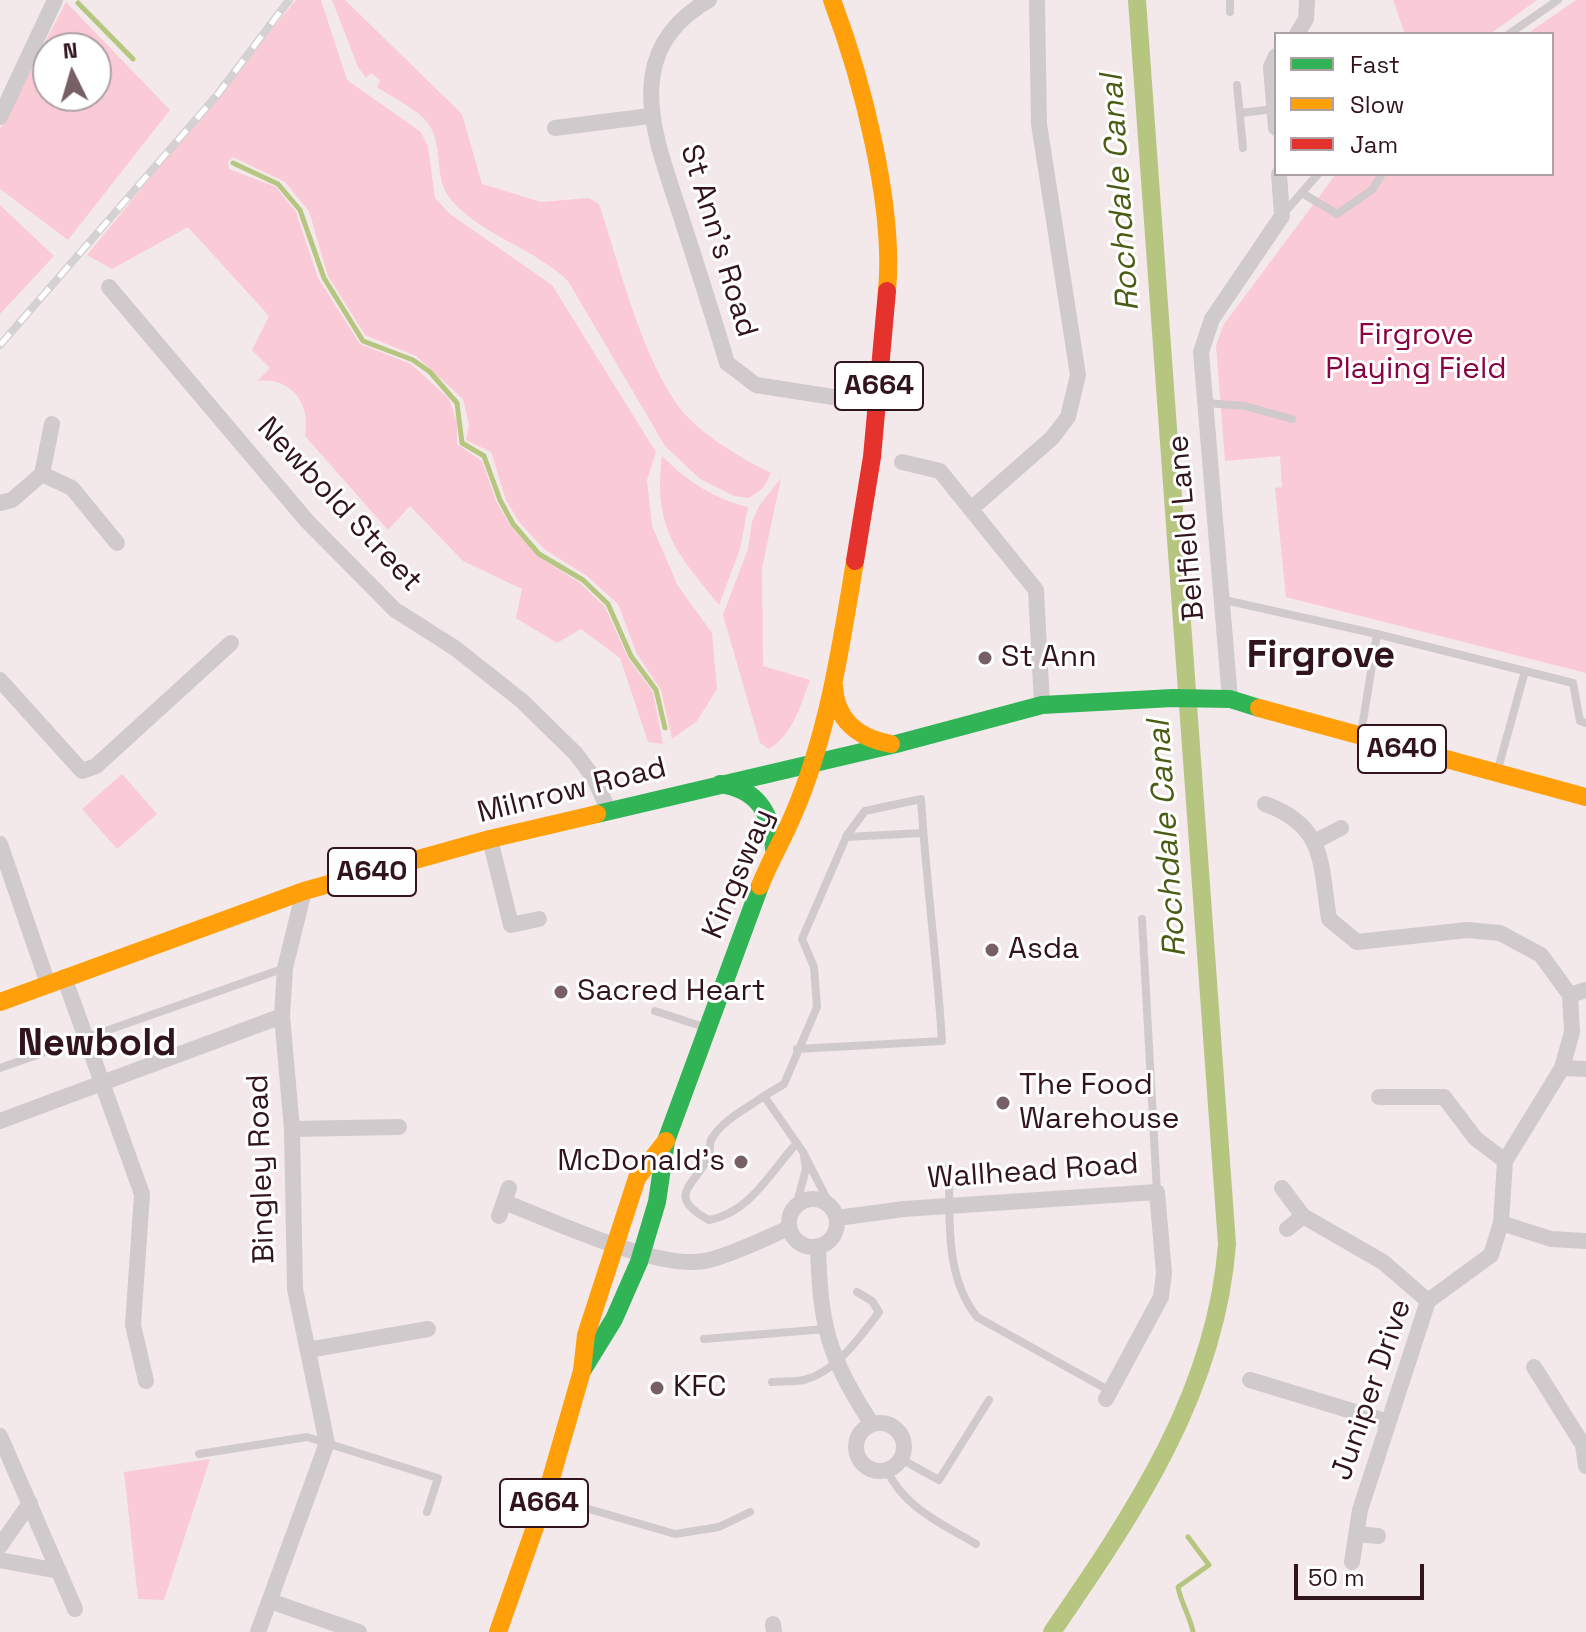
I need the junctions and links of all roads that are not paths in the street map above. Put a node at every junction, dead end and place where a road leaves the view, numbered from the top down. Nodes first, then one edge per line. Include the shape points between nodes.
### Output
1 (55, 0) edge
2 (709, 0) edge
3 (832, 0) edge
4 (1037, 0) edge
5 (1230, 0) edge
6 (1307, 0) edge
7 (1558, 0) edge
8 (1230, 12) dead end
9 (1298, 32) edge
10 (1512, 32) edge
11 (1274, 60) edge
12 (1237, 85) dead end
13 (1274, 98) edge
14 (1274, 109) edge
15 (1240, 113) junction
16 (650, 116) junction
17 (0, 117) edge
18 (555, 128) dead end
19 (1243, 148) dead end
20 (1279, 176) edge
21 (1316, 176) edge
22 (1381, 176) edge
23 (1302, 193) junction
24 (1282, 216) junction
25 (109, 287) dead end
26 (1205, 403) junction
27 (878, 404) junction
28 (1292, 419) dead end
29 (52, 424) dead end
30 (902, 462) dead end
31 (42, 474) junction
32 (0, 503) edge
33 (971, 509) junction
34 (117, 543) dead end
35 (1220, 599) junction
36 (1377, 634) junction
37 (231, 643) dead end
38 (1525, 671) junction
39 (0, 680) edge
40 (834, 685) junction
41 (1224, 698) junction
42 (1042, 705) junction
43 (1586, 723) edge
44 (1360, 738) junction
45 (896, 744) junction
46 (809, 763) junction
47 (1497, 773) junction
48 (718, 784) junction
49 (1586, 797) edge
50 (1265, 804) dead end
51 (608, 809) junction
52 (1341, 828) dead end
53 (923, 833) junction
54 (846, 837) junction
55 (490, 839) junction
56 (1316, 841) junction
57 (0, 844) edge
58 (774, 849) junction
59 (304, 891) junction
60 (539, 919) dead end
61 (1142, 919) dead end
62 (285, 968) junction
63 (56, 981) junction
64 (1578, 992) edge
65 (0, 1002) edge
66 (655, 1011) dead end
67 (282, 1016) junction
68 (708, 1028) junction
69 (84, 1036) junction
70 (797, 1049) junction
71 (0, 1068) edge
72 (1562, 1068) junction
73 (1586, 1069) edge
74 (101, 1082) junction
75 (764, 1096) junction
76 (1379, 1097) dead end
77 (0, 1121) edge
78 (399, 1127) dead end
79 (292, 1129) junction
80 (666, 1141) junction
81 (797, 1143) junction
82 (803, 1152) junction
83 (1505, 1161) junction
84 (949, 1166) dead end
85 (1282, 1188) dead end
86 (1157, 1192) junction
87 (504, 1202) dead end
88 (796, 1206) junction
89 (950, 1206) junction
90 (833, 1212) junction
91 (1303, 1216) junction
92 (1501, 1223) junction
93 (789, 1228) junction
94 (1287, 1229) dead end
95 (1586, 1241) edge
96 (615, 1244) junction
97 (818, 1246) junction
98 (640, 1252) junction
99 (857, 1292) dead end
100 (1428, 1301) junction
101 (428, 1329) dead end
102 (826, 1329) junction
103 (704, 1339) dead end
104 (308, 1350) junction
105 (835, 1360) junction
106 (1534, 1367) dead end
107 (582, 1371) junction
108 (1284, 1371) dead end
109 (1250, 1380) dead end
110 (146, 1381) dead end
111 (772, 1382) dead end
112 (1278, 1388) junction
113 (1108, 1395) joint
114 (989, 1400) dead end
115 (1388, 1422) junction
116 (872, 1424) junction
117 (0, 1436) edge
118 (327, 1443) junction
119 (1584, 1445) edge
120 (199, 1454) dead end
121 (901, 1459) junction
122 (1586, 1466) edge
123 (887, 1470) junction
124 (546, 1496) junction
125 (30, 1503) junction
126 (427, 1512) dead end
127 (750, 1512) dead end
128 (1357, 1534) junction
129 (1378, 1536) dead end
130 (976, 1544) dead end
131 (0, 1546) edge
132 (0, 1560) edge
133 (1352, 1562) dead end
134 (59, 1571) junction
135 (270, 1601) junction
136 (75, 1609) dead end
137 (258, 1632) edge
138 (359, 1632) edge
139 (498, 1632) edge

1 - 17 street
2 - 16 street, St Ann's Road via 684,14 664,41 654,70
3 - 27 main road, A664 via 852,52 879,179 889,270
4 - 33 street via 1039,124 1078,375 1068,417 1052,438
5 - 8 lane
6 - 9 street via 1306,19
7 - 10 lane
11 - 13 street
12 - 15 lane
14 - 15 lane
15 - 19 lane
16 - 18 street
16 - 27 street, St Ann's Road via 727,363 756,385
20 - 24 street
21 - 23 lane
22 - 23 lane via 1372,190 1337,214
23 - 24 lane
24 - 26 street, Belfield Lane via 1212,319 1201,352
25 - 51 street, Newbold Street via 307,521 395,610 455,648 522,701 576,754
26 - 28 lane via 1245,406
26 - 35 street, Belfield Lane
27 - 40 main road, A664
29 - 31 street
30 - 33 street via 940,471
31 - 32 street via 12,500
31 - 34 street via 72,488
33 - 42 street via 1036,590
35 - 36 lane
35 - 41 street, Belfield Lane
36 - 38 lane
36 - 44 lane
37 - 39 street via 96,766 82,771
38 - 43 lane via 1573,683 1580,721
38 - 47 lane
40 - 45 main road, A664 via 837,707 848,726 866,738
40 - 46 main road, A664
41 - 42 main road, Milnrow Road / A640
41 - 44 main road, A640
42 - 45 main road, Milnrow Road / A640
44 - 47 main road, A640
45 - 46 main road, Milnrow Road / A640
46 - 48 main road, Milnrow Road / A640
46 - 58 main road, Kingsway / A664 via 794,814
47 - 49 main road, A640
48 - 51 main road, Milnrow Road / A640
48 - 58 main road via 741,787 760,800 770,818
50 - 56 street via 1291,813
51 - 55 main road, Milnrow Road / A640
52 - 56 street
53 - 54 lane
53 - 54 lane via 921,799 865,811
53 - 70 lane via 942,1041
54 - 70 lane via 802,939 814,967 817,1007
55 - 59 main road, Milnrow Road / A640
55 - 60 street via 511,925
56 - 64 street, Juniper Drive via 1329,919 1357,942 1467,930 1500,933 1541,955
57 - 63 street
58 - 68 main road, Kingsway / A664
59 - 62 street, Bingley Road
59 - 63 main road, Milnrow Road / A640
61 - 86 lane
62 - 67 street, Bingley Road
62 - 69 lane
63 - 65 main road, Milnrow Road / A640
63 - 69 street
64 - 72 street, Juniper Drive
66 - 68 lane
67 - 74 street
67 - 79 street, Bingley Road
68 - 80 main road, Kingsway / A664
69 - 71 lane
69 - 74 street
70 - 75 lane via 784,1084
72 - 73 street
72 - 83 street, Juniper Drive
74 - 77 street
74 - 110 street via 142,1194 133,1325
75 - 81 lane
75 - 81 lane via 727,1122 710,1142 709,1156 686,1187 690,1210 709,1220 729,1216 749,1203
76 - 83 street via 1444,1097 1475,1138
78 - 79 street
79 - 104 street, Bingley Road via 295,1289
80 - 96 main road, Kingsway / A664 via 637,1178
80 - 98 main road, Kingsway / A664 via 662,1190
81 - 82 lane
82 - 88 lane via 806,1169
82 - 90 lane
83 - 92 street, Juniper Drive
84 - 89 lane
85 - 91 street
86 - 89 street, Wallhead Road
86 - 113 street, Wallhead Road via 1161,1297
87 - 96 street
88 - 90 street via 809,1199
88 - 93 street
89 - 90 street, Wallhead Road
89 - 113 lane via 956,1282 977,1317
90 - 97 street via 835,1233
91 - 94 street
91 - 100 street via 1383,1262
92 - 95 street via 1551,1239
92 - 100 street, Juniper Drive via 1491,1255
93 - 97 street via 802,1245
93 - 98 street via 708,1261 678,1262
96 - 98 street
96 - 107 main road, Kingsway / A664 via 586,1335
97 - 102 street
98 - 107 main road, Kingsway / A664 via 606,1338
99 - 105 lane via 879,1312
100 - 115 street, Juniper Drive
101 - 104 street
102 - 103 lane
102 - 105 street
104 - 118 street, Bingley Road
105 - 111 lane via 804,1380
105 - 116 street
106 - 119 street
107 - 124 main road, Kingsway / A664
108 - 112 street
109 - 112 street
112 - 115 street
114 - 121 lane via 939,1480
115 - 128 street, Juniper Drive
116 - 121 street via 896,1429 904,1443
116 - 123 street via 860,1433 856,1456 866,1468
117 - 125 street
118 - 120 lane via 307,1437
118 - 126 lane via 438,1478
118 - 135 street
119 - 122 street
121 - 123 street
123 - 130 lane via 910,1504
124 - 127 lane via 675,1534 719,1527
124 - 139 main road, Kingsway / A664
125 - 131 street
125 - 134 street
128 - 129 street
128 - 133 street, Juniper Drive
132 - 134 street
134 - 136 street
135 - 137 street
135 - 138 street

